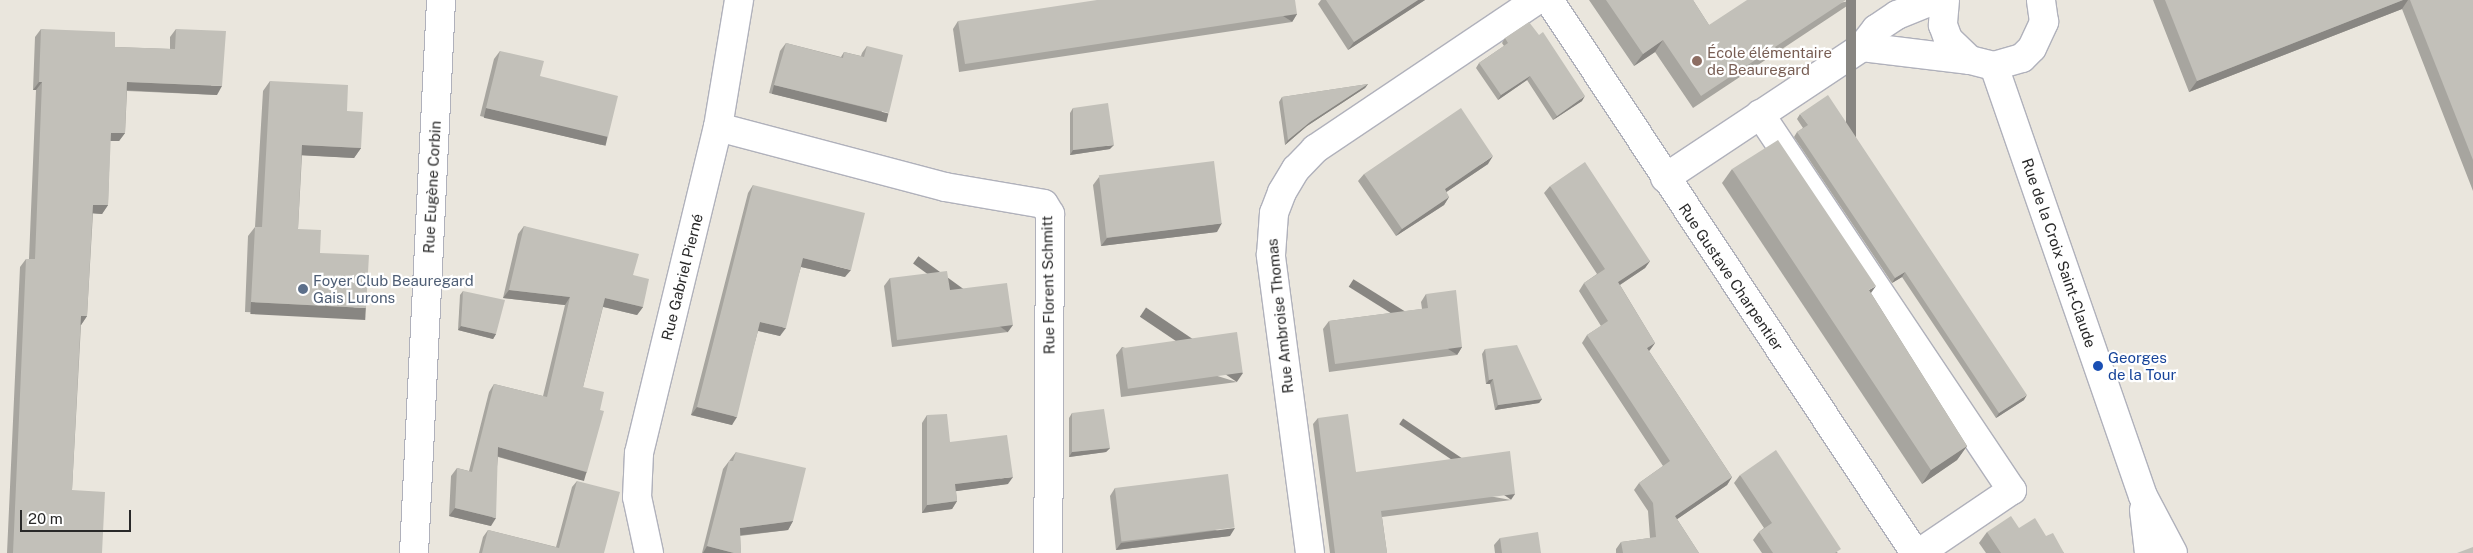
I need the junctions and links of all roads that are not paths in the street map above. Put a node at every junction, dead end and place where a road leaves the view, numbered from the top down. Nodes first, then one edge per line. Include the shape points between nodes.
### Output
1 (441, 0) edge
2 (739, 0) edge
3 (1537, 0) edge
4 (1549, 0) edge
5 (1934, 0) edge
6 (1946, 0) edge
7 (2045, 3) edge
8 (1862, 47) junction
9 (1982, 63) junction
10 (1760, 114) junction
11 (718, 126) junction
12 (1665, 178) junction
13 (2143, 496) junction
14 (414, 553) edge
15 (649, 553) edge
16 (1048, 553) edge
17 (1310, 553) edge
18 (1917, 553) edge
19 (2149, 553) edge
20 (2173, 553) edge

1 - 14 street, Rue Eugène Corbin
2 - 11 street, Rue Gabriel Pierné
3 - 17 street, Rue Ambroise Thomas via 1316,149 1296,169 1282,192 1274,213 1271,255
4 - 12 street, Rue Gustave Charpentier
5 - 8 street via 1897,15 1876,29
6 - 9 street via 1943,25 1948,40
7 - 9 street via 2044,22 2032,48 2022,58
8 - 9 street
8 - 10 street
9 - 13 street, Rue de la Croix Saint-Claude
10 - 12 street
10 - 18 street via 2012,490
11 - 15 street, Rue Gabriel Pierné via 639,453 636,497
11 - 16 street, Rue Florent Schmitt via 945,187 1044,204 1050,214
12 - 18 street, Rue Gustave Charpentier
13 - 19 street, Rue de la Croix Saint-Claude
13 - 20 street, Rue de la Croix Saint-Claude

